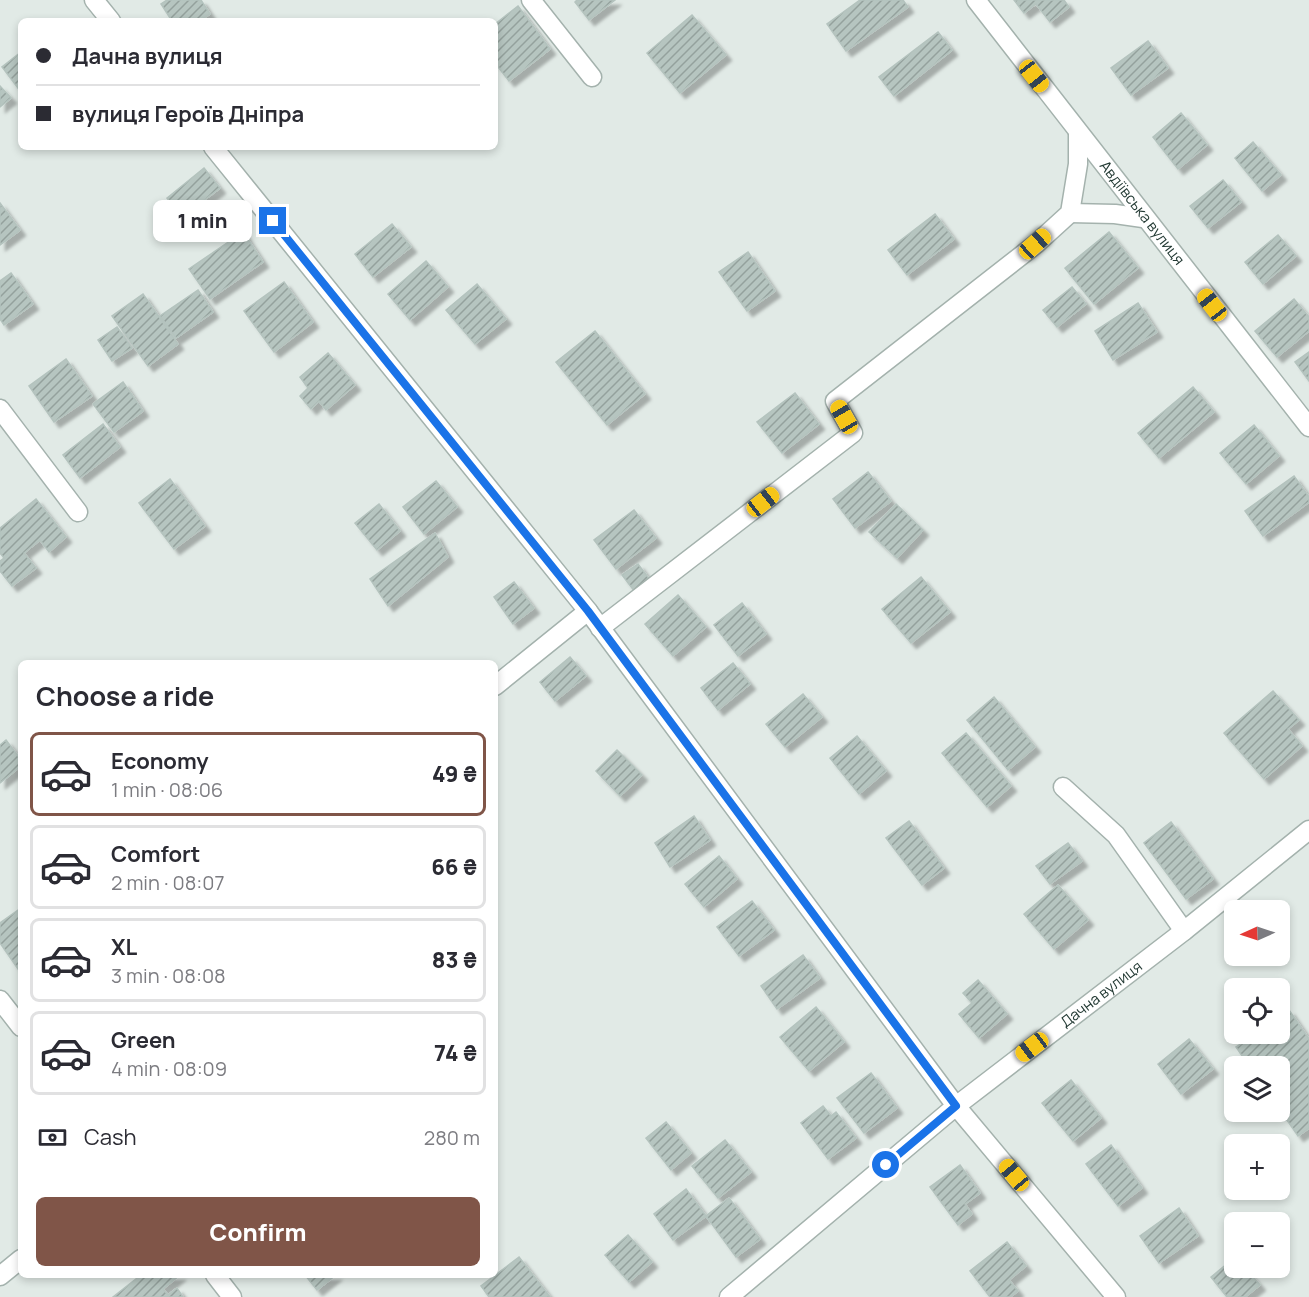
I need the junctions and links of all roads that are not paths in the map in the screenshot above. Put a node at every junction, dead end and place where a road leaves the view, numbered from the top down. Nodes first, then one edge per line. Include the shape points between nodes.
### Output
1 (94, 0) edge
2 (531, 0) edge
3 (976, 0) edge
4 (109, 18) edge
5 (592, 77) dead end
6 (1078, 133) junction
7 (215, 150) edge
8 (1070, 213) junction
9 (1143, 218) junction
10 (0, 409) edge
11 (1309, 427) edge
12 (78, 512) dead end
13 (588, 611) junction
14 (600, 628) junction
15 (498, 684) edge
16 (1063, 787) dead end
17 (1309, 830) edge
18 (1184, 930) junction
19 (0, 1000) edge
20 (18, 1023) edge
21 (956, 1106) junction
22 (18, 1261) edge
23 (0, 1276) edge
24 (216, 1278) edge
25 (232, 1297) edge
26 (729, 1297) edge
27 (1116, 1297) edge

1 - 4 street
2 - 5 street
3 - 6 street, Авдіївська вулиця
6 - 8 street via 1078,164
6 - 9 street, Авдіївська вулиця
7 - 13 street
8 - 9 street
8 - 14 street via 835,401 853,433
9 - 11 street, Авдіївська вулиця
10 - 12 street
13 - 14 street
13 - 15 street
14 - 21 street
16 - 18 street via 1116,835
17 - 18 street, Дачна вулиця
18 - 21 street, Дачна вулиця
19 - 20 street
21 - 26 street, Дачна вулиця
21 - 27 street
22 - 23 street
24 - 25 street

